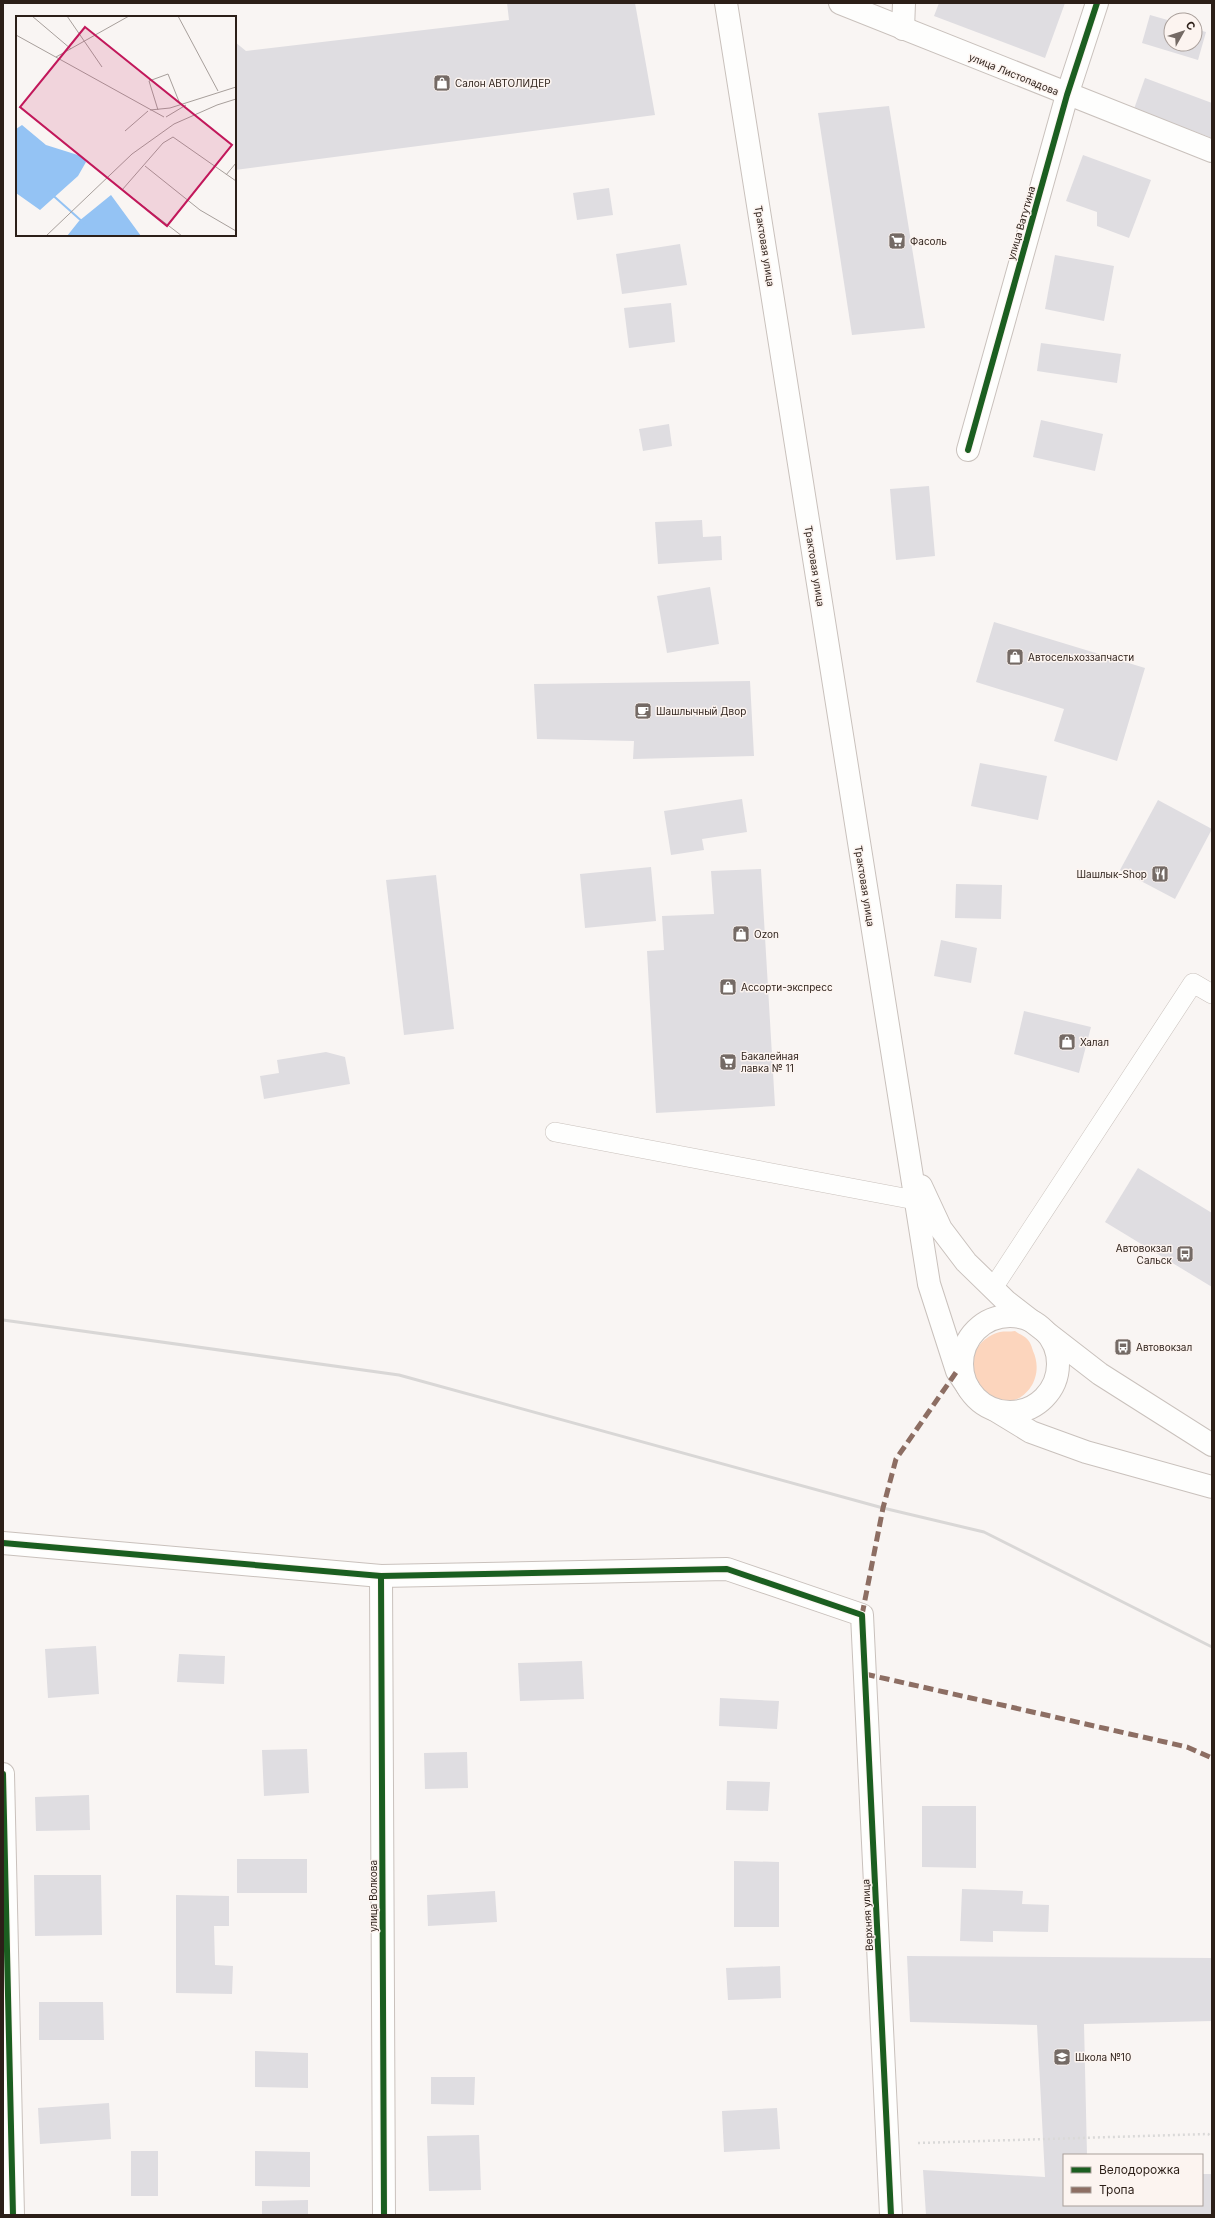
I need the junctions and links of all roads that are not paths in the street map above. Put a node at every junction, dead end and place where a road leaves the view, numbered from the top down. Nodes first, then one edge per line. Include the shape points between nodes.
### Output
1 (726, 3) edge
2 (840, 3) edge
3 (904, 3) edge
4 (1097, 3) edge
5 (903, 29) junction
6 (1067, 95) junction
7 (1212, 151) edge
8 (968, 450) dead end
9 (1212, 994) edge
10 (903, 1129) junction
11 (555, 1132) dead end
12 (915, 1200) junction
13 (993, 1288) junction
14 (1033, 1322) junction
15 (969, 1389) junction
16 (989, 1407) junction
17 (1212, 1445) edge
18 (1212, 1488) edge
19 (3, 1542) edge
20 (381, 1576) junction
21 (3, 1774) edge
22 (13, 2215) edge
23 (384, 2215) edge
24 (891, 2215) edge

1 - 10 street, Трактовая улица
2 - 5 street, улица Листопадова
3 - 5 street
4 - 6 street, улица Ватутина
5 - 6 street, улица Листопадова
6 - 7 street, улица Листопадова
6 - 8 street, улица Ватутина
9 - 13 lane via 1193,983
10 - 12 street
10 - 13 street via 925,1197 941,1229 966,1262
11 - 12 lane
12 - 15 street via 929,1284 957,1371
13 - 14 street
14 - 15 street via 1019,1317 1003,1316 989,1321 976,1330 967,1343 963,1358 963,1374
14 - 16 street via 1046,1333 1055,1346 1058,1362 1056,1379 1048,1394 1036,1404 1021,1411 1005,1412
14 - 17 street via 1100,1374
15 - 16 street
16 - 18 street via 1031,1432 1058,1442
19 - 20 street
20 - 23 street, улица Волкова
20 - 24 street, Верхняя улица via 727,1569 862,1615
21 - 22 street

